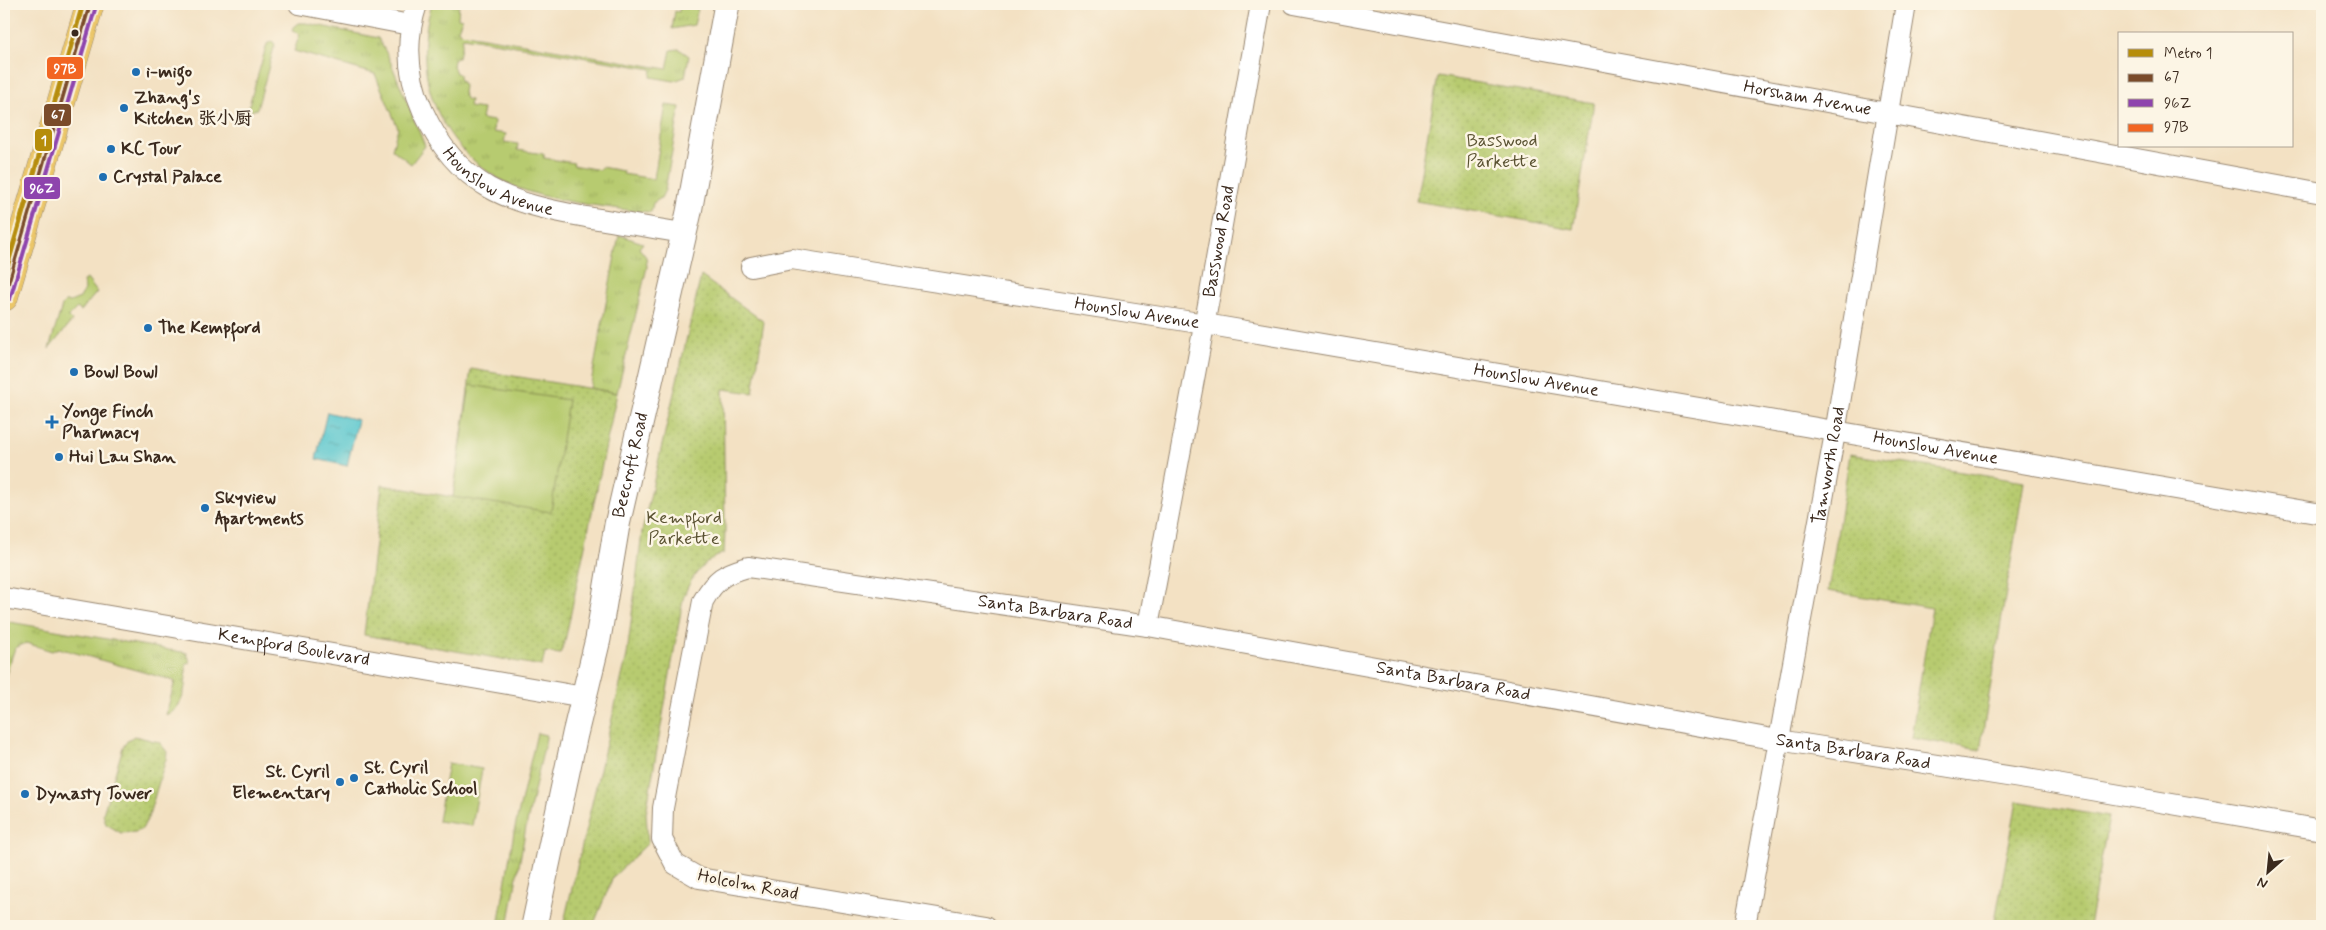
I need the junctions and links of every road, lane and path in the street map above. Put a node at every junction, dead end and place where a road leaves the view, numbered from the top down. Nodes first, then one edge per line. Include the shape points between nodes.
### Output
1 (90, 4) edge
2 (299, 4) edge
3 (417, 4) edge
4 (728, 4) edge
5 (1261, 4) edge
6 (1294, 4) edge
7 (1906, 4) edge
8 (410, 25) junction
9 (1889, 114) junction
10 (2322, 193) edge
11 (684, 233) junction
12 (751, 267) dead end
13 (4, 297) edge
14 (1204, 324) junction
15 (1835, 433) junction
16 (2322, 514) edge
17 (4, 598) edge
18 (1148, 626) junction
19 (584, 697) junction
20 (684, 705) joint
21 (1778, 740) junction
22 (2322, 830) edge
23 (534, 926) edge
24 (986, 926) edge
25 (1745, 926) edge

1 - 13 main road
2 - 8 street
3 - 8 street
4 - 11 street, Beecroft Road
5 - 14 street, Basswood Road
6 - 9 street, Horsham Avenue
7 - 9 street, Tamworth Road
8 - 11 street, Hounslow Avenue via 409,64 421,106 441,144 475,178 504,196 537,208
9 - 10 street, Horsham Avenue
9 - 15 street, Tamworth Road
11 - 19 street, Beecroft Road via 617,526 598,639
12 - 14 street, Hounslow Avenue via 792,259
14 - 15 street, Hounslow Avenue
14 - 18 street, Basswood Road
15 - 16 street, Hounslow Avenue
15 - 21 street, Tamworth Road
17 - 19 street, Kempford Boulevard
18 - 20 street, Santa Barbara Road via 748,567 725,574 712,585 703,601
18 - 21 street, Santa Barbara Road
19 - 23 street, Beecroft Road
20 - 24 street, Holcolm Road via 663,808 662,839 675,864 699,878
21 - 22 street, Santa Barbara Road
21 - 25 street, Tamworth Road

